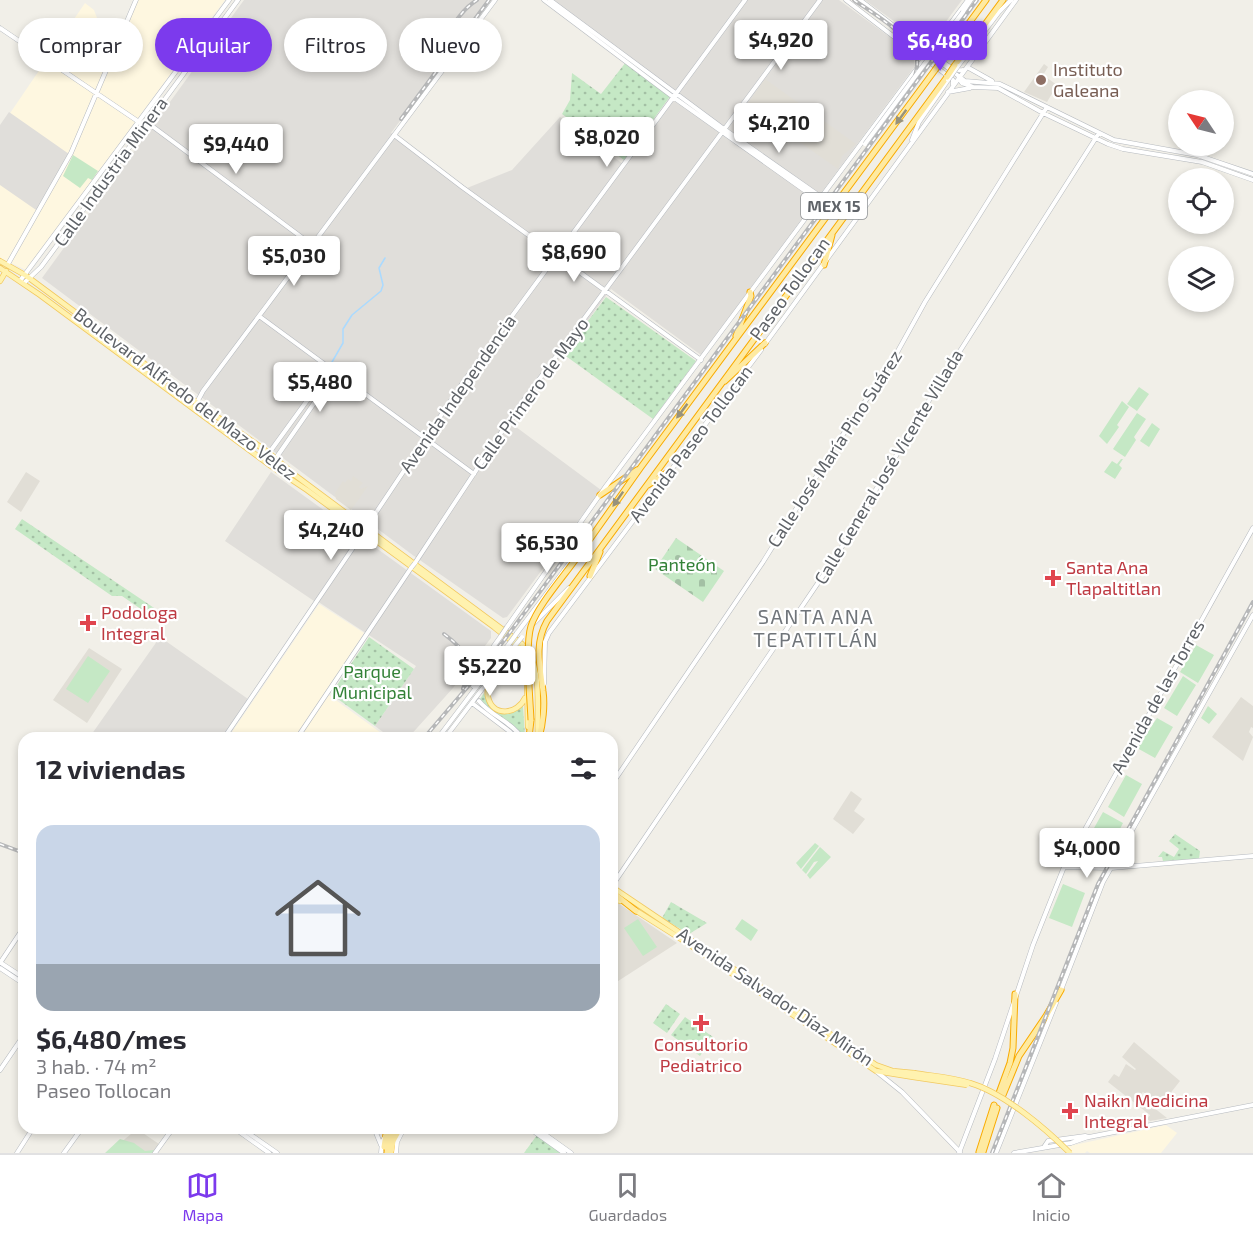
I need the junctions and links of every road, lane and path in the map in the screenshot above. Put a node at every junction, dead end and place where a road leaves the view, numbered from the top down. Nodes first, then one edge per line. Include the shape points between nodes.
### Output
1 (137, 0) edge
2 (229, 0) edge
3 (238, 0) edge
4 (495, 0) edge
5 (544, 0) edge
6 (550, 0) edge
7 (745, 0) edge
8 (820, 0) edge
9 (846, 0) edge
10 (860, 0) edge
11 (970, 0) edge
12 (987, 0) edge
13 (1003, 0) edge
14 (1014, 0) edge
15 (0, 27) edge
16 (935, 44) junction
17 (922, 47) junction
18 (915, 53) junction
19 (928, 55) junction
20 (920, 64) junction
21 (957, 65) junction
22 (966, 68) junction
23 (916, 70) junction
24 (948, 78) junction
25 (958, 78) junction
26 (993, 82) junction
27 (953, 86) junction
28 (973, 87) junction
29 (96, 92) junction
30 (948, 92) junction
31 (674, 95) junction
32 (1047, 107) junction
33 (1043, 113) junction
34 (139, 122) junction
35 (148, 123) junction
36 (723, 131) junction
37 (1099, 133) junction
38 (394, 135) junction
39 (1095, 139) junction
40 (909, 146) junction
41 (849, 160) junction
42 (1253, 174) edge
43 (1253, 180) edge
44 (88, 192) junction
45 (93, 196) junction
46 (819, 199) junction
47 (833, 232) junction
48 (312, 245) junction
49 (556, 256) junction
50 (0, 261) edge
51 (35, 263) junction
52 (8, 264) junction
53 (824, 265) junction
54 (41, 267) junction
55 (0, 268) edge
56 (6, 271) junction
57 (26, 276) junction
58 (0, 281) edge
59 (22, 282) junction
60 (605, 292) junction
61 (750, 292) junction
62 (259, 316) junction
63 (733, 343) junction
64 (765, 343) junction
65 (701, 360) junction
66 (330, 369) junction
67 (335, 373) junction
68 (721, 384) junction
69 (196, 402) junction
70 (194, 408) junction
71 (425, 439) junction
72 (269, 453) junction
73 (276, 458) junction
74 (641, 467) junction
75 (671, 470) junction
76 (474, 474) junction
77 (645, 488) junction
78 (600, 495) junction
79 (1253, 528) edge
80 (595, 532) junction
81 (1253, 534) edge
82 (1245, 542) junction
83 (603, 544) junction
84 (590, 576) junction
85 (578, 579) junction
86 (1253, 615) edge
87 (519, 635) junction
88 (511, 646) junction
89 (491, 677) junction
90 (473, 686) dead end
91 (544, 693) junction
92 (526, 695) junction
93 (479, 701) dead end
94 (471, 703) junction
95 (228, 732) edge
96 (301, 732) edge
97 (445, 732) edge
98 (445, 732) edge
99 (508, 732) edge
100 (518, 732) edge
101 (529, 732) edge
102 (530, 732) edge
103 (538, 732) edge
104 (540, 732) edge
105 (618, 775) edge
106 (1253, 856) edge
107 (1064, 867) junction
108 (1111, 868) junction
109 (618, 878) edge
110 (618, 891) edge
111 (618, 898) edge
112 (636, 911) joint
113 (18, 936) edge
114 (0, 962) edge
115 (0, 968) edge
116 (18, 974) edge
117 (18, 980) edge
118 (1061, 990) junction
119 (1015, 994) junction
120 (18, 1044) edge
121 (0, 1070) edge
122 (879, 1073) junction
123 (913, 1075) junction
124 (1253, 1105) edge
125 (996, 1106) dead end
126 (29, 1134) edge
127 (78, 1134) edge
128 (168, 1134) edge
129 (243, 1134) edge
130 (250, 1134) edge
131 (377, 1134) edge
132 (388, 1134) edge
133 (392, 1134) edge
134 (398, 1134) edge
135 (537, 1134) edge
136 (544, 1134) edge
137 (1089, 1137) junction
138 (1044, 1147) junction
139 (387, 1151) edge
140 (981, 1152) edge
141 (17, 1153) edge
142 (64, 1153) edge
143 (155, 1153) edge
144 (270, 1153) edge
145 (277, 1153) edge
146 (564, 1153) edge
147 (571, 1153) edge
148 (960, 1153) edge
149 (996, 1153) edge
150 (1014, 1153) edge
151 (1068, 1153) edge

1 - 29 main road
2 - 34 main road, Calle Industria Minera
3 - 35 main road, Calle Industria Minera
4 - 38 main road
5 - 31 main road
6 - 31 main road
7 - 31 main road, Avenida Independencia
8 - 36 main road, Calle Primero de Mayo
9 - 18 main road
10 - 17 main road
11 - 16 main road
11 - 41 main road, bridge via 865,144
12 -> 63 highway, Paseo Tollocan / MEX 15, bridge
13 - 21 highway, Paseo Tollocan / MEX 15
14 - 21 main road, Avenida Paseo Tollocan via 999,12
14 - 22 main road, Avenida Paseo Tollocan
15 - 29 main road
16 - 17 main road
16 - 19 main road
16 - 22 main road via 936,55 956,71
17 - 19 main road
18 - 19 main road
18 - 23 main road
19 - 20 main road
19 - 25 main road
20 - 23 main road
20 - 27 main road via 931,63 953,80
21 - 24 highway, Paseo Tollocan / MEX 15, bridge
22 - 25 main road, Avenida Paseo Tollocan
22 - 26 main road
23 - 41 main road
24 - 40 main road, Avenida Paseo Tollocan via 919,122
24 - 47 highway, Paseo Tollocan / MEX 15
25 - 26 main road via 970,83
25 - 27 main road, Avenida Paseo Tollocan
25 - 28 main road
26 - 32 main road
27 - 30 main road, Avenida Paseo Tollocan
28 - 30 main road
28 - 33 main road via 998,88
29 - 34 main road
29 - 52 main road via 72,153
30 - 40 main road, Avenida Paseo Tollocan
31 - 36 main road
31 - 49 main road, Avenida Independencia
32 - 33 main road, Calle José María Pino Suárez
32 - 37 main road
33 - 39 main road
33 - 105 main road, Calle José María Pino Suárez via 894,358
34 - 35 main road
34 - 44 main road, Calle Industria Minera
35 - 45 main road, Calle Industria Minera
35 - 48 main road
36 - 46 main road
36 - 60 main road, Calle Primero de Mayo
37 - 39 main road, Calle General José Vicente Villada
37 - 42 main road via 1122,142 1206,157
38 - 48 main road
38 - 49 main road
39 - 43 main road via 1123,149 1202,162
39 - 109 main road, Calle General José Vicente Villada via 937,387 831,565
40 - 53 main road, Avenida Paseo Tollocan
41 - 46 main road
44 - 45 main road
44 - 51 main road, Calle Industria Minera
45 - 54 main road, Calle Industria Minera
46 - 61 main road
47 - 53 highway
47 - 68 highway, Paseo Tollocan / MEX 15
48 - 62 main road
49 - 60 main road
49 - 71 main road, Avenida Independencia
50 - 52 main road, Boulevard Alfredo del Mazo Velez
51 - 54 main road
51 - 57 main road, Calle Industria Minera
52 - 57 main road, Boulevard Alfredo del Mazo Velez
53 - 64 main road, Avenida Paseo Tollocan
54 - 57 main road, Calle Industria Minera
55 - 56 main road, Boulevard Alfredo del Mazo Velez
56 - 58 main road
56 - 59 main road, Boulevard Alfredo del Mazo Velez
57 - 59 main road, Calle Industria Minera
57 - 69 main road, Boulevard Alfredo del Mazo Velez
59 - 70 main road, Boulevard Alfredo del Mazo Velez
60 - 65 main road
60 - 76 main road, Calle Primero de Mayo
61 - 63 highway
61 - 65 main road
62 - 66 main road
62 - 69 main road
63 -> 74 highway, Paseo Tollocan / MEX 15
64 - 68 highway
64 - 75 main road, Avenida Paseo Tollocan
65 - 78 main road
66 - 67 main road
66 - 72 main road
67 - 71 main road
67 - 73 main road
68 - 77 highway, Paseo Tollocan / MEX 15
69 - 70 main road
69 - 72 main road, Boulevard Alfredo del Mazo Velez
70 - 92 main road, Boulevard Alfredo del Mazo Velez via 517,647 524,659
71 - 76 main road
71 - 95 main road, Avenida Independencia, bridge
72 - 73 main road, Boulevard Alfredo del Mazo Velez
73 - 103 main road, Boulevard Alfredo del Mazo Velez via 525,647 536,677
74 - 78 highway
74 -> 80 highway, Paseo Tollocan / MEX 15
75 - 77 highway
75 - 84 main road, Avenida Paseo Tollocan
76 - 96 main road, Calle Primero de Mayo, bridge
77 - 83 highway, Paseo Tollocan / MEX 15
78 - 90 main road, bridge via 476,671
79 - 82 main road, Avenida de las Torres
80 - 87 main road, MEX 15
80 - 102 highway, bridge via 532,624
81 - 82 main road
82 - 107 main road, Avenida de las Torres
83 - 84 highway
83 - 85 highway, Paseo Tollocan / MEX 15
84 - 91 main road, Avenida Paseo Tollocan via 546,639
85 - 87 main road, MEX 15
85 - 91 highway, Avenida Paseo Tollocan via 539,637
86 - 108 main road
87 - 88 main road, MEX 15, bridge
88 - 89 main road, MEX 15
88 - 97 main road, MEX 15
89 - 92 main road via 488,697 497,709 514,710
89 - 94 main road, MEX 15
91 - 104 highway, Avenida Paseo Tollocan
92 - 101 main road, Boulevard Alfredo del Mazo Velez
93 - 100 main road
94 - 98 main road, MEX 15
94 - 99 main road
106 - 108 main road
107 - 108 main road
107 - 119 main road, Avenida de las Torres
108 - 118 main road
110 - 123 main road, Avenida Salvador Díaz Mirón via 876,1065
111 - 112 highway
112 - 122 main road, Avenida Salvador Díaz Mirón
113 - 114 main road
114 - 116 main road
115 - 117 main road
118 - 119 highway via 1019,1056 1001,1094 1012,1056
118 - 149 main road
119 - 148 main road, Avenida de las Torres
120 - 121 main road
122 - 123 main road, Avenida Salvador Díaz Mirón
122 - 148 main road
123 - 151 main road, Avenida Salvador Díaz Mirón, bridge via 964,1084 988,1093
124 - 137 main road
125 - 140 highway
126 - 141 main road
127 - 142 main road
128 - 143 main road
129 - 144 main road
130 - 145 main road
131 - 139 main road
132 - 139 highway
133 - 139 highway
134 - 139 highway
135 - 146 main road
136 - 147 main road
137 - 138 main road
137 - 138 main road via 1048,1141
138 - 150 main road

